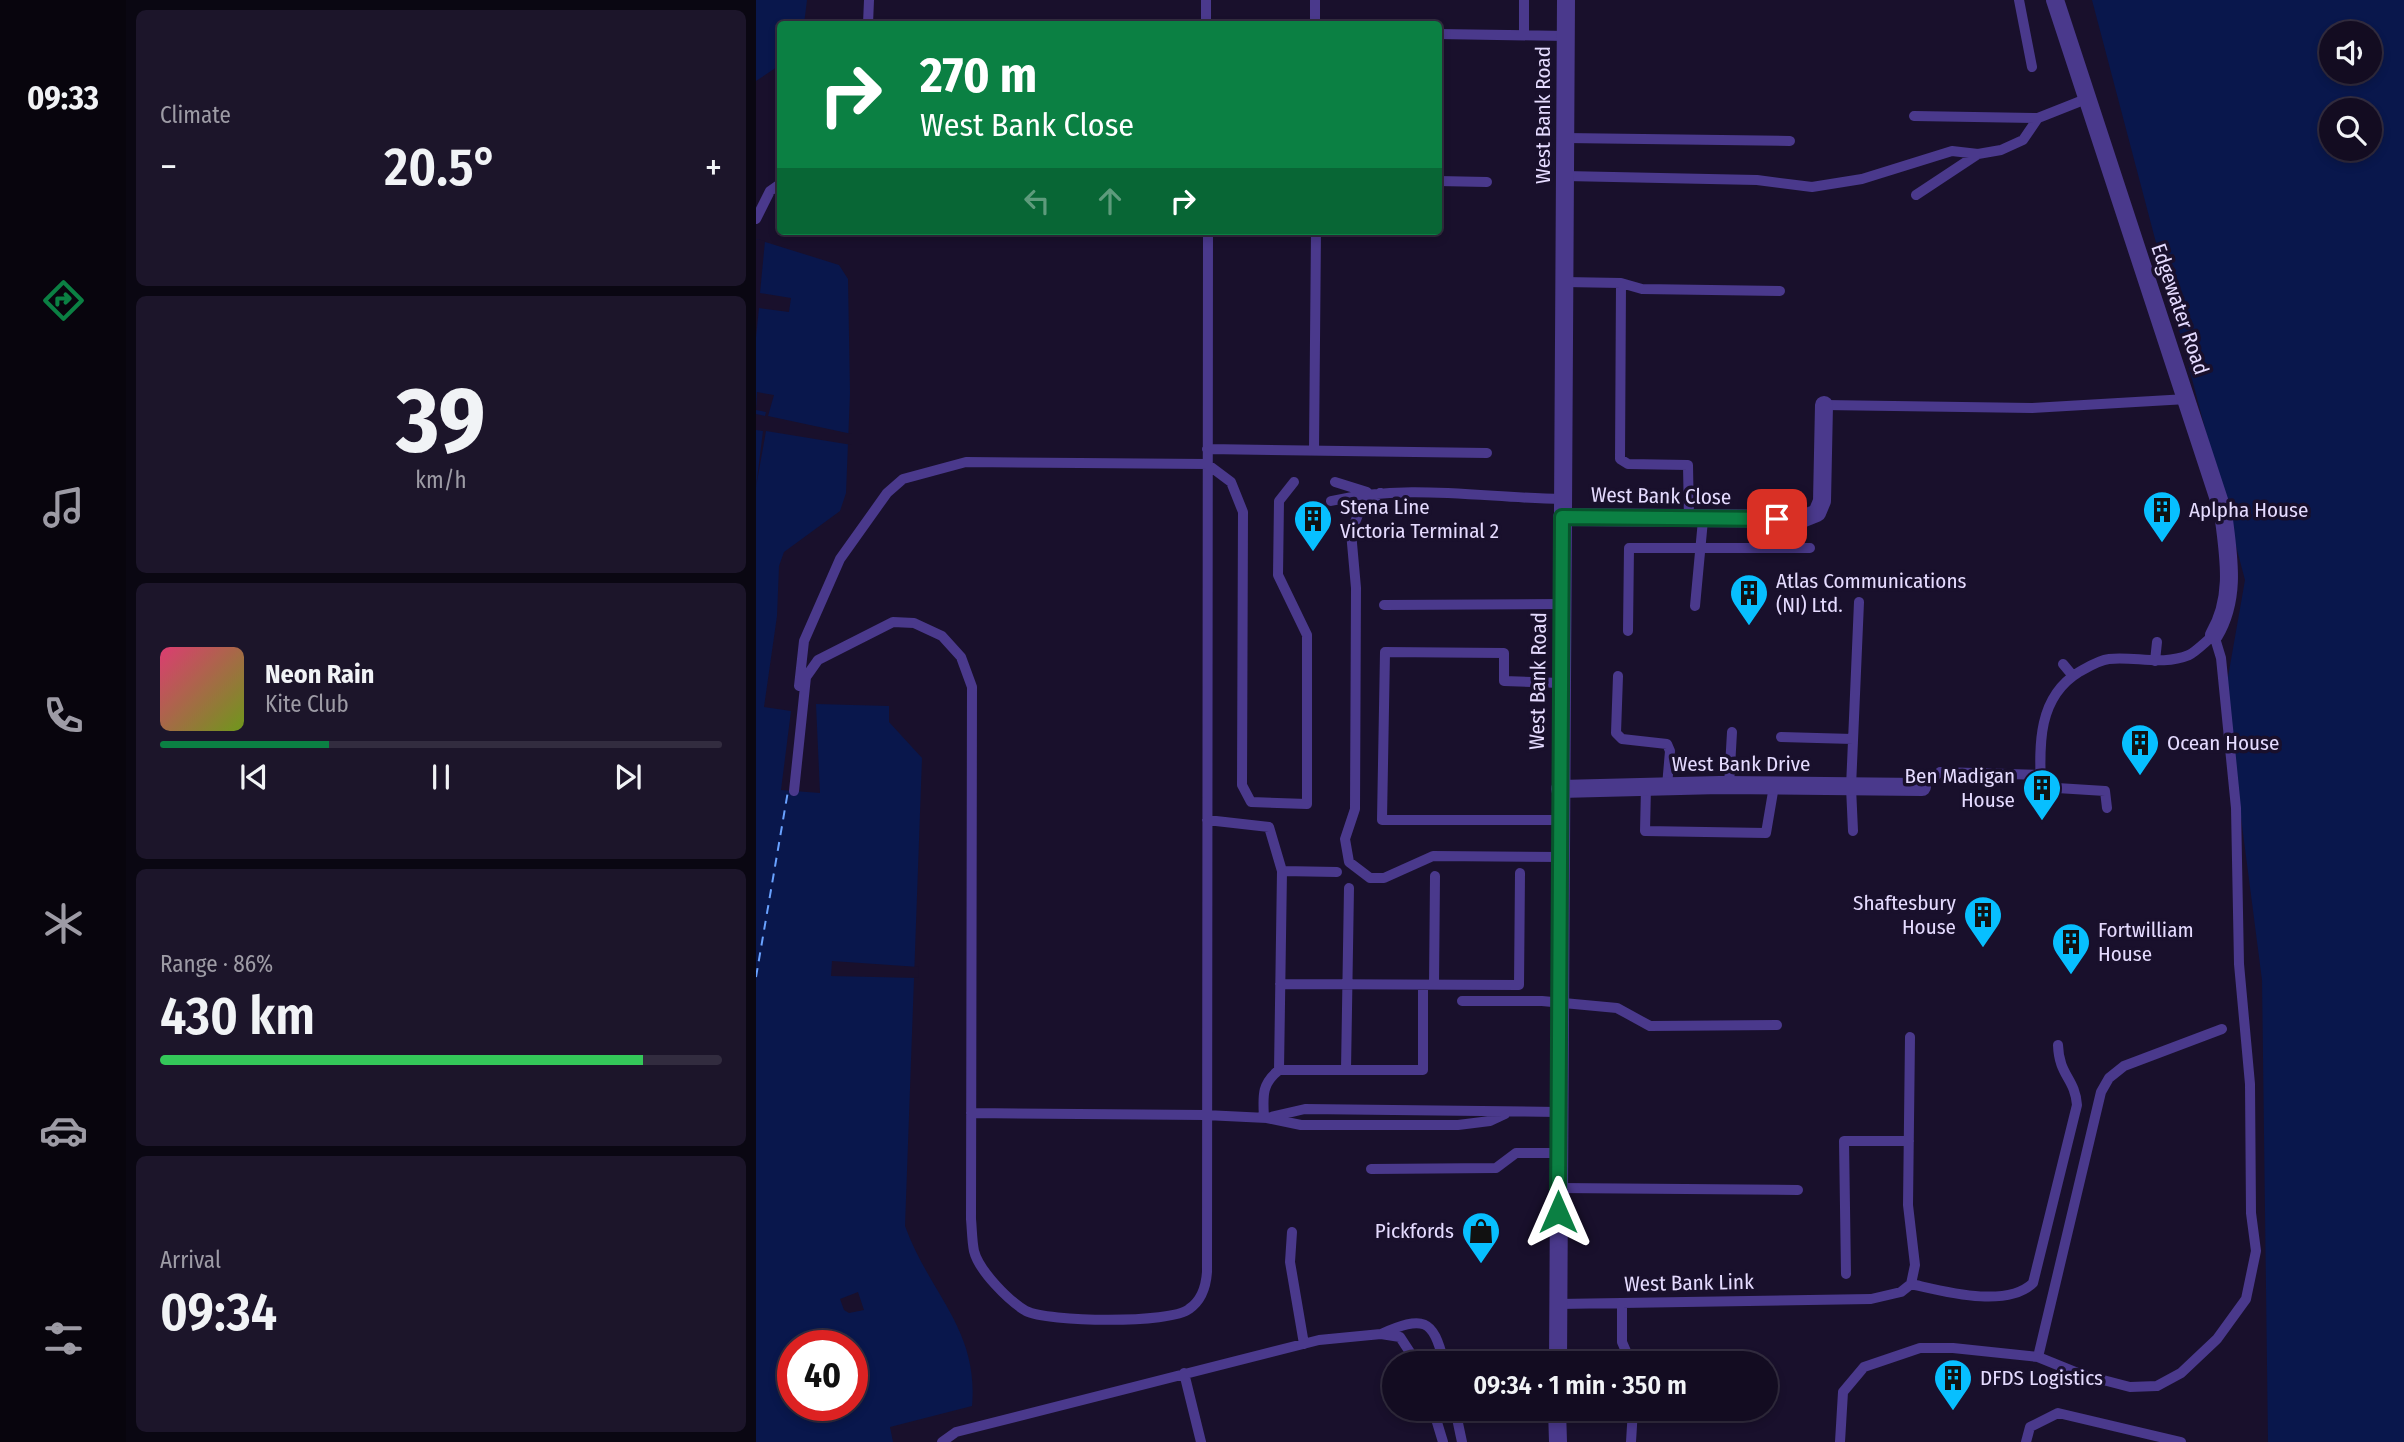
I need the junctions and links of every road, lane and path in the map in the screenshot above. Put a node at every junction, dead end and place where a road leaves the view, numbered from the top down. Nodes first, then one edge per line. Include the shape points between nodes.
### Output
1 (869, 0) edge
2 (1206, 0) edge
3 (1315, 0) edge
4 (1524, 0) edge
5 (1566, 0) edge
6 (2019, 0) edge
7 (2054, 0) edge
8 (868, 21) edge
9 (1206, 21) edge
10 (1315, 21) edge
11 (1442, 34) edge
12 (1524, 34) junction
13 (1566, 36) junction
14 (2032, 67) dead end
15 (2086, 99) junction
16 (1914, 116) dead end
17 (2038, 118) junction
18 (1565, 138) junction
19 (1790, 141) dead end
20 (1978, 154) junction
21 (1565, 176) junction
22 (1442, 181) edge
23 (1487, 182) dead end
24 (777, 186) edge
25 (1916, 195) dead end
26 (757, 216) edge
27 (1208, 235) edge
28 (1316, 235) edge
29 (1564, 282) junction
30 (1620, 284) junction
31 (1780, 291) dead end
32 (2187, 399) junction
33 (1824, 405) joint
34 (1207, 449) junction
35 (1314, 450) junction
36 (1486, 453) dead end
37 (1207, 464) junction
38 (1294, 482) dead end
39 (1335, 482) dead end
40 (1367, 492) junction
41 (1380, 493) junction
42 (1292, 500) dead end
43 (1331, 501) dead end
44 (1279, 502) junction
45 (1562, 508) junction
46 (1696, 520) junction
47 (1702, 547) junction
48 (1810, 548) dead end
49 (1858, 602) dead end
50 (1562, 604) junction
51 (1384, 605) dead end
52 (1695, 606) dead end
53 (1628, 631) dead end
54 (2214, 635) junction
55 (2157, 642) dead end
56 (2155, 662) junction
57 (2063, 664) dead end
58 (1618, 676) dead end
59 (2073, 676) junction
60 (1561, 683) junction
61 (1732, 732) dead end
62 (1781, 737) dead end
63 (1853, 739) junction
64 (2040, 775) junction
65 (1730, 785) junction
66 (1667, 786) junction
67 (1774, 786) junction
68 (1646, 787) junction
69 (1850, 787) junction
70 (1922, 787) joint
71 (1560, 789) junction
72 (2107, 808) dead end
73 (1207, 820) junction
74 (1560, 820) junction
75 (1853, 831) dead end
76 (1560, 857) junction
77 (1282, 871) junction
78 (1338, 872) dead end
79 (1520, 873) dead end
80 (1435, 876) dead end
81 (1349, 888) dead end
82 (1280, 984) junction
83 (1347, 984) junction
84 (1429, 985) junction
85 (1462, 1001) dead end
86 (1559, 1004) junction
87 (1777, 1025) dead end
88 (2222, 1028) dead end
89 (1910, 1037) dead end
90 (2058, 1045) dead end
91 (1279, 1070) junction
92 (1346, 1070) junction
93 (1558, 1112) junction
94 (971, 1113) junction
95 (1505, 1114) junction
96 (1205, 1115) junction
97 (1265, 1118) junction
98 (1909, 1141) junction
99 (1558, 1153) junction
100 (1371, 1169) dead end
101 (1558, 1188) junction
102 (1798, 1190) dead end
103 (1292, 1232) dead end
104 (1846, 1274) dead end
105 (1911, 1284) junction
106 (1622, 1303) junction
107 (1558, 1304) junction
108 (1381, 1334) junction
109 (1304, 1343) junction
110 (1409, 1351) edge
111 (1441, 1351) edge
112 (1558, 1351) edge
113 (1625, 1351) edge
114 (2038, 1357) junction
115 (1184, 1373) junction
116 (1437, 1421) edge
117 (1458, 1421) edge
118 (1557, 1421) edge
119 (1632, 1421) edge
120 (942, 1442) edge
121 (1201, 1442) edge
122 (1443, 1442) edge
123 (1462, 1442) edge
124 (1558, 1442) edge
125 (1631, 1442) edge
126 (1840, 1442) edge
127 (2026, 1442) edge
128 (2181, 1442) edge

1 - 8 lane
2 - 9 lane
3 - 10 lane
4 - 12 lane
5 - 13 street, West Bank Road
6 - 14 lane
7 - 15 street, Edgewater Road
11 - 12 lane
12 - 13 lane
13 - 18 street, West Bank Road
15 - 17 lane
15 - 32 street, Edgewater Road
16 - 17 lane
17 - 20 lane via 2023,140
18 - 19 lane
18 - 21 street, West Bank Road
20 - 21 lane via 1952,151 1862,179 1812,187 1758,180
20 - 25 lane
21 - 29 street, West Bank Road
22 - 23 lane
24 - 26 lane
27 - 34 lane
28 - 35 lane
29 - 30 lane
29 - 45 street, West Bank Road
30 - 31 lane via 1642,289
30 - 46 lane via 1620,458 1628,464 1688,465
32 - 33 lane via 2032,408
32 - 54 street, Edgewater Road via 2223,512 2231,575 2224,619
33 - 46 street, West Bank Close via 1822,500 1817,513 1802,519
34 - 35 lane
34 - 37 lane
35 - 36 lane
37 - 44 lane via 1231,482 1243,512 1242,785 1251,802 1307,804 1307,635 1278,575
37 - 73 lane
37 - 94 lane via 966,462 903,479 887,493 840,559 804,641 791,791 806,677 818,660 894,622 914,623 942,636 961,657 972,687
38 - 44 lane
39 - 40 lane
40 - 41 lane
40 - 43 lane
41 - 45 lane via 1502,494
41 - 76 lane via 1360,510 1351,532 1356,588 1355,809 1345,839 1349,862 1370,878 1384,878 1433,856
42 - 44 lane
45 - 46 street, West Bank Close
45 - 50 street, West Bank Road
46 - 47 lane
47 - 48 lane
47 - 52 lane
47 - 53 lane via 1629,548
49 - 63 lane
50 - 51 lane
50 - 60 street, West Bank Road
54 - 56 lane via 2189,655
54 - 114 lane via 2221,658 2236,808 2239,964 2250,1084 2250,1213 2256,1251 2246,1299 2217,1339 2181,1373 2157,1386 2130,1387
55 - 56 lane
56 - 59 lane via 2108,659
57 - 59 lane
58 - 66 lane via 1616,733 1622,739 1667,744
59 - 64 lane via 2045,713
60 - 71 street, West Bank Road
60 - 74 lane via 1504,681 1504,653 1385,652 1382,820
61 - 65 lane
62 - 63 lane
63 - 69 lane
64 - 70 lane via 1940,772
64 - 72 lane via 2041,787 2105,791
65 - 66 street, West Bank Drive
65 - 67 street, West Bank Drive
66 - 68 street, West Bank Drive
67 - 68 lane via 1766,833 1645,831
67 - 69 street, West Bank Drive
68 - 71 street, West Bank Drive
69 - 70 street, West Bank Drive
69 - 75 lane
71 - 74 street, West Bank Road
73 - 77 lane via 1269,828
73 - 96 lane
74 - 76 street, West Bank Road
76 - 86 street, West Bank Road
77 - 78 lane
77 - 82 lane
79 - 84 lane via 1519,985
80 - 84 lane
81 - 83 lane
82 - 83 lane
82 - 91 lane
83 - 84 lane
83 - 92 lane
84 - 92 lane via 1423,1070
85 - 86 lane
86 - 87 lane via 1617,1009 1650,1026
86 - 93 street, West Bank Road
88 - 114 lane via 2124,1066 2101,1092
89 - 98 lane
90 - 105 lane via 2058,1063 2076,1092 2077,1105 2033,1283 2001,1296 1961,1295
91 - 92 lane
91 - 97 lane via 1263,1090
93 - 95 lane
93 - 99 street, West Bank Road
94 - 96 lane
94 - 96 lane via 975,1253 1002,1293 1028,1312 1116,1319 1178,1315 1199,1299 1206,1283
95 - 97 lane via 1489,1110 1305,1110
95 - 97 lane via 1458,1125 1301,1125
96 - 97 lane
98 - 104 lane via 1844,1141
98 - 105 lane via 1908,1205 1915,1265
99 - 100 lane via 1516,1153 1496,1168
99 - 101 street, West Bank Road
101 - 102 lane
101 - 107 street, West Bank Road
103 - 109 lane via 1290,1262
105 - 106 lane, West Bank Link via 1901,1292 1871,1299
106 - 107 lane, West Bank Link
106 - 113 lane
107 - 112 street, West Bank Road
108 - 109 lane
108 - 110 lane via 1400,1337
108 - 111 lane via 1409,1322 1428,1325 1437,1335
109 - 115 lane
114 - 126 lane via 1920,1348 1864,1367 1843,1392
115 - 120 lane via 956,1432
115 - 121 lane
116 - 122 lane
117 - 123 lane
118 - 124 street
119 - 125 lane
127 - 128 lane via 2030,1427 2058,1413

